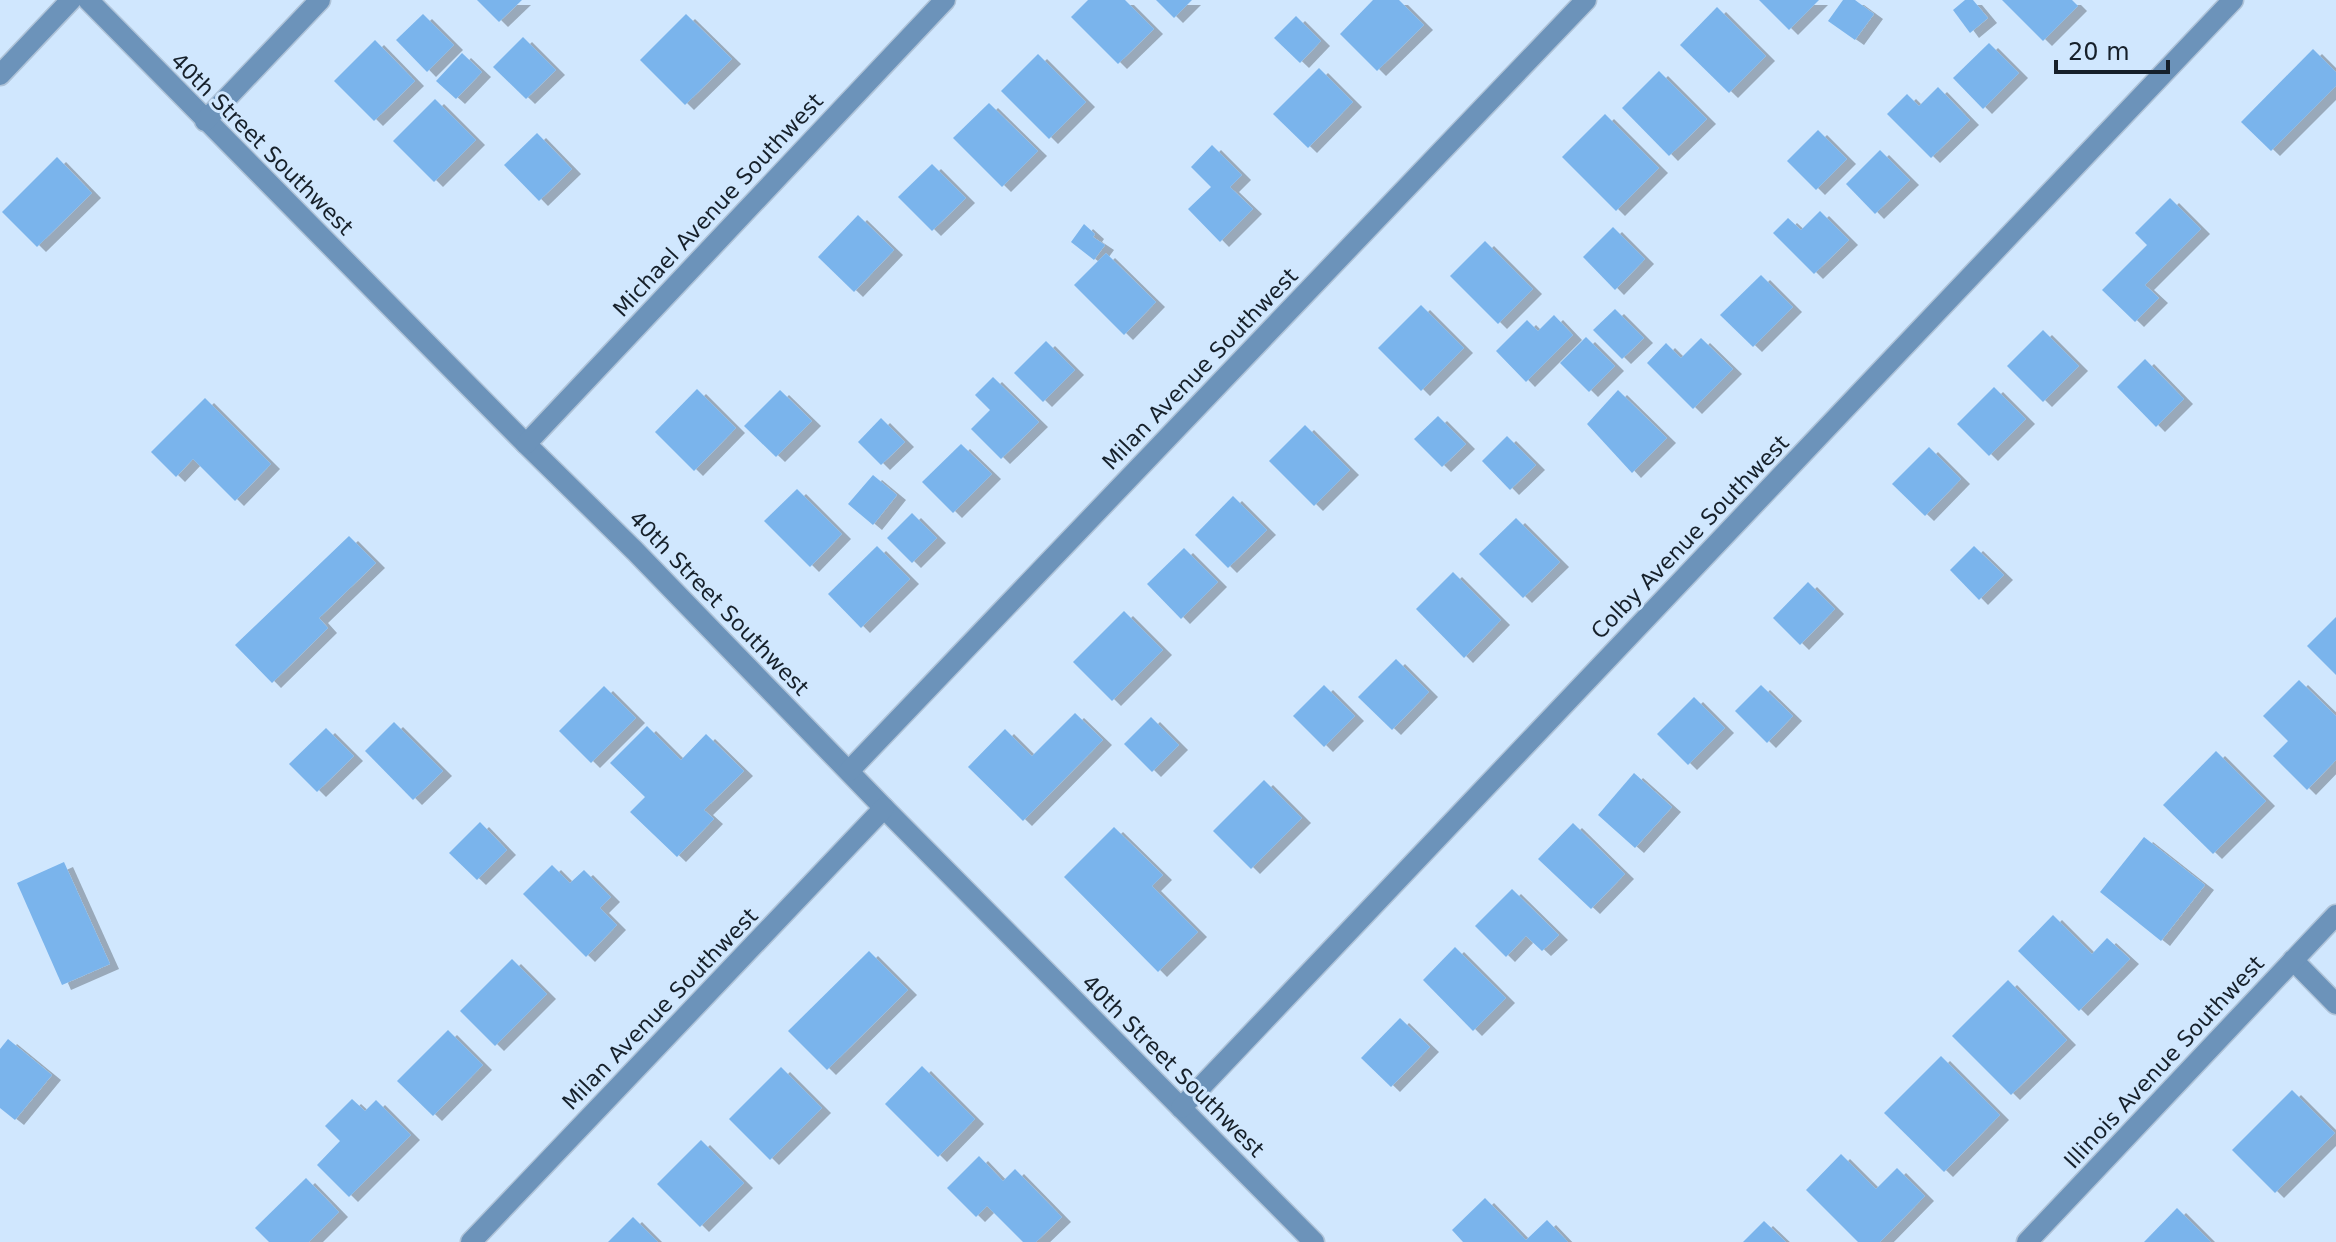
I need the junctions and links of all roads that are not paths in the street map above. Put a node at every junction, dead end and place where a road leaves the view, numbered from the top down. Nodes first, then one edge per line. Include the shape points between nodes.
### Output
1 (71, 0) edge
2 (88, 0) edge
3 (320, 0) edge
4 (945, 0) edge
5 (1586, 0) edge
6 (2233, 0) edge
7 (0, 75) edge
8 (205, 121) junction
9 (526, 444) junction
10 (849, 771) junction
11 (884, 808) junction
12 (2336, 915) edge
13 (2293, 960) junction
14 (2336, 1004) edge
15 (1181, 1108) junction
16 (471, 1242) edge
17 (1314, 1242) edge
18 (2027, 1242) edge

1 - 7 street
2 - 8 street, 40th Street Southwest
3 - 8 street
4 - 9 street, Michael Avenue Southwest
5 - 10 street, Milan Avenue Southwest
6 - 15 street, Colby Avenue Southwest
8 - 9 street, 40th Street Southwest
9 - 10 street, 40th Street Southwest
10 - 11 street, 40th Street Southwest
11 - 15 street, 40th Street Southwest
11 - 16 street, Milan Avenue Southwest
12 - 13 street, Illinois Avenue Southwest
13 - 14 street
13 - 18 street, Illinois Avenue Southwest
15 - 17 street, 40th Street Southwest

